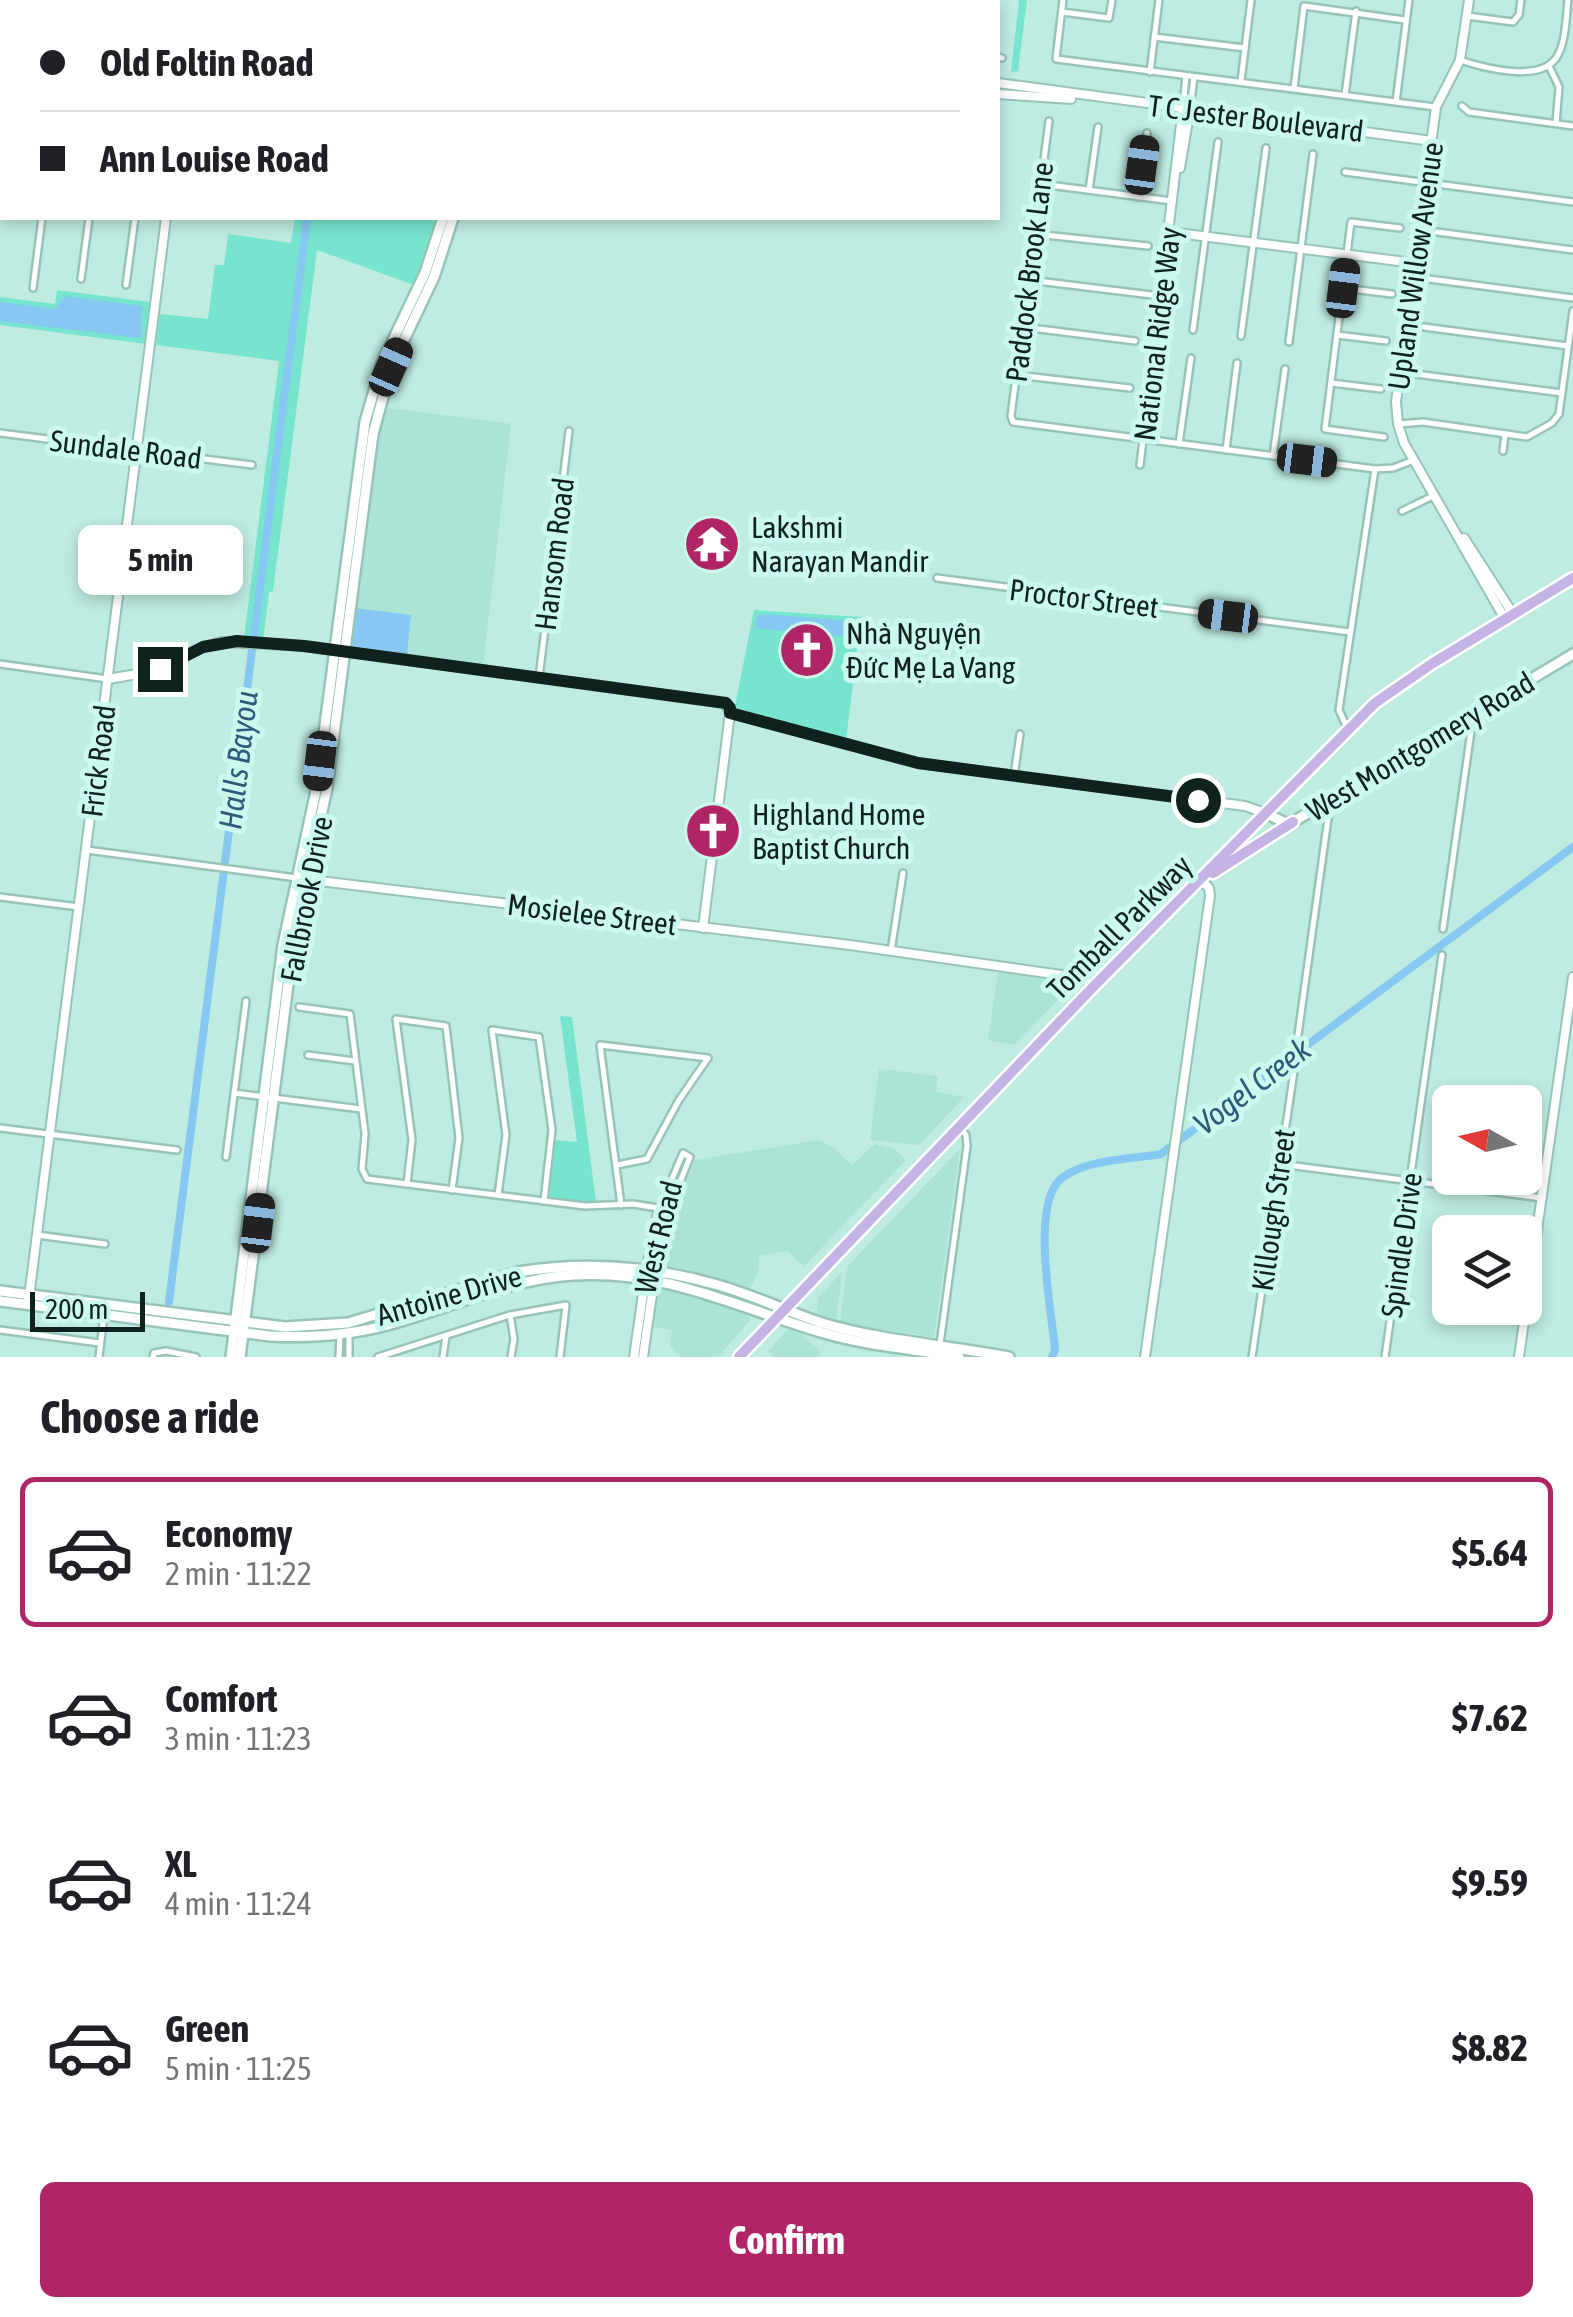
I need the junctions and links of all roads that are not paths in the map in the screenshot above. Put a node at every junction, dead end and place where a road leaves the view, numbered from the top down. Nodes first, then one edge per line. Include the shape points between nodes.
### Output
1 (974, 0) edge
2 (991, 0) edge
3 (1063, 0) edge
4 (1112, 0) edge
5 (1159, 0) edge
6 (1250, 0) edge
7 (1409, 0) edge
8 (1470, 0) edge
9 (1521, 0) edge
10 (1568, 0) edge
11 (1356, 11) junction
12 (1062, 12) junction
13 (1467, 16) junction
14 (1405, 20) junction
15 (1154, 37) junction
16 (1244, 48) junction
17 (1460, 60) junction
18 (1548, 66) junction
19 (1150, 72) junction
20 (1190, 76) junction
21 (1240, 81) junction
22 (1000, 84) edge
23 (1016, 86) junction
24 (1294, 88) junction
25 (1000, 94) edge
26 (1345, 95) junction
27 (1015, 96) junction
28 (1080, 96) junction
29 (1396, 102) junction
30 (1462, 106) dead end
31 (1436, 108) junction
32 (1185, 115) junction
33 (1049, 121) dead end
34 (1556, 123) junction
35 (1573, 126) edge
36 (1098, 127) dead end
37 (1147, 133) dead end
38 (1432, 141) junction
39 (1218, 142) dead end
40 (1266, 148) dead end
41 (1313, 154) dead end
42 (1345, 172) dead end
43 (1427, 182) junction
44 (1041, 184) junction
45 (1090, 190) junction
46 (1138, 197) junction
47 (1174, 202) junction
48 (1573, 202) edge
49 (42, 220) edge
50 (88, 220) edge
51 (134, 220) edge
52 (166, 220) edge
53 (441, 220) edge
54 (452, 220) edge
55 (1400, 228) dead end
56 (1170, 232) junction
57 (1437, 232) dead end
58 (1035, 234) junction
59 (1206, 236) junction
60 (1254, 242) junction
61 (1148, 246) dead end
62 (1300, 248) junction
63 (1573, 250) edge
64 (1347, 254) junction
65 (1414, 262) junction
66 (81, 279) dead end
67 (1429, 279) dead end
68 (1029, 280) junction
69 (126, 285) dead end
70 (33, 288) dead end
71 (1343, 288) junction
72 (1392, 294) dead end
73 (1161, 296) junction
74 (1573, 298) edge
75 (1573, 311) edge
76 (1022, 327) junction
77 (1424, 327) dead end
78 (1193, 330) dead end
79 (1337, 335) junction
80 (1241, 336) dead end
81 (1136, 341) dead end
82 (1386, 341) dead end
83 (1289, 342) dead end
84 (1568, 346) junction
85 (1191, 358) dead end
86 (1237, 363) dead end
87 (1285, 369) dead end
88 (1400, 372) junction
89 (1016, 375) junction
90 (1331, 383) junction
91 (1130, 388) dead end
92 (1381, 389) dead end
93 (1562, 394) junction
94 (372, 413) junction
95 (1398, 424) junction
96 (570, 430) dead end
97 (0, 433) edge
98 (1505, 434) junction
99 (1384, 437) dead end
100 (1143, 440) junction
101 (1179, 444) junction
102 (137, 450) junction
103 (1226, 450) junction
104 (1503, 451) dead end
105 (1274, 456) junction
106 (1414, 460) junction
107 (252, 464) dead end
108 (1140, 466) dead end
109 (1375, 469) junction
110 (1435, 494) junction
111 (1402, 511) dead end
112 (937, 578) dead end
113 (1573, 578) edge
114 (1509, 616) junction
115 (1350, 632) junction
116 (339, 652) junction
117 (1573, 654) edge
118 (0, 664) edge
119 (538, 678) junction
120 (108, 679) junction
121 (730, 713) junction
122 (1473, 714) junction
123 (1348, 730) junction
124 (1020, 734) dead end
125 (1014, 776) junction
126 (1326, 802) junction
127 (1265, 813) junction
128 (1294, 822) junction
129 (86, 850) junction
130 (904, 872) dead end
131 (302, 879) junction
132 (1202, 879) junction
133 (0, 897) edge
134 (79, 907) junction
135 (703, 928) junction
136 (1443, 929) dead end
137 (891, 951) junction
138 (1442, 956) dead end
139 (1573, 977) edge
140 (1094, 986) junction
141 (246, 1001) dead end
142 (299, 1008) dead end
143 (1298, 1035) dead end
144 (308, 1055) dead end
145 (355, 1060) junction
146 (1294, 1064) dead end
147 (234, 1093) junction
148 (269, 1098) junction
149 (362, 1109) junction
150 (959, 1127) junction
151 (0, 1128) edge
152 (50, 1134) junction
153 (177, 1150) dead end
154 (226, 1157) dead end
155 (1280, 1164) junction
156 (617, 1166) junction
157 (1410, 1181) junction
158 (407, 1184) junction
159 (452, 1190) junction
160 (498, 1195) junction
161 (1542, 1198) junction
162 (544, 1201) junction
163 (621, 1204) junction
164 (664, 1209) junction
165 (37, 1235) junction
166 (105, 1244) dead end
167 (650, 1276) junction
168 (0, 1292) edge
169 (28, 1300) junction
170 (0, 1301) edge
171 (104, 1311) junction
172 (782, 1313) junction
173 (510, 1315) junction
174 (239, 1327) junction
175 (344, 1329) junction
176 (0, 1330) edge
177 (446, 1336) junction
178 (100, 1344) junction
179 (939, 1351) edge
180 (395, 1355) edge
181 (1002, 1356) edge
182 (98, 1357) edge
183 (153, 1357) edge
184 (196, 1357) edge
185 (230, 1357) edge
186 (240, 1357) edge
187 (339, 1357) edge
188 (349, 1357) edge
189 (378, 1357) edge
190 (443, 1357) edge
191 (511, 1357) edge
192 (560, 1357) edge
193 (634, 1357) edge
194 (643, 1357) edge
195 (740, 1357) edge
196 (959, 1357) edge
197 (1146, 1357) edge
198 (1252, 1357) edge
199 (1384, 1357) edge
200 (1519, 1357) edge

1 - 2 street
3 - 12 street
4 - 12 street via 1109,18
5 - 15 street
6 - 16 street
7 - 14 street
8 - 13 street, Upland Willow Avenue
9 - 13 street via 1516,20
10 - 18 street via 1560,48
11 - 14 street
11 - 24 street via 1304,6
11 - 26 street
12 - 19 street via 1056,60
13 - 17 street, Upland Willow Avenue
14 - 29 street
15 - 16 street
15 - 19 street
16 - 21 street
17 - 18 street via 1534,72
17 - 31 street, Upland Willow Avenue
18 - 34 street via 1558,87
19 - 20 street
20 - 21 street
20 - 32 street, National Ridge Way
21 - 24 street
22 - 23 street, T C Jester Boulevard
23 - 27 street
23 - 28 street, T C Jester Boulevard
24 - 26 street
25 - 27 street, T C Jester Boulevard
26 - 29 street
27 - 28 street, T C Jester Boulevard
28 - 32 street, T C Jester Boulevard
29 - 31 street
30 - 34 street
31 - 38 street, Upland Willow Avenue
32 - 38 street, T C Jester Boulevard
32 - 47 street, National Ridge Way
33 - 44 street, Paddock Brook Lane
34 - 35 street
36 - 45 street
37 - 46 street
38 - 43 street, Upland Willow Avenue
39 - 59 street
40 - 60 street
41 - 62 street
42 - 43 street
43 - 48 street
43 - 65 street, Upland Willow Avenue
44 - 45 street
44 - 58 street, Paddock Brook Lane
45 - 46 street
46 - 47 street
47 - 56 street, National Ridge Way
49 - 70 street
50 - 66 street
51 - 69 street
52 - 102 street, Frick Road
53 - 94 main road, Fallbrook Drive via 425,273 382,363
54 - 94 main road, Fallbrook Drive
55 - 64 street via 1351,222
56 - 59 street
56 - 73 street, National Ridge Way
57 - 63 street
58 - 61 street
58 - 68 street, Paddock Brook Lane
59 - 60 street
59 - 78 street
60 - 62 street
60 - 80 street
62 - 64 street
62 - 83 street
64 - 65 street
64 - 71 street
65 - 88 street, Upland Willow Avenue
67 - 74 street
68 - 73 street
68 - 76 street, Paddock Brook Lane
71 - 72 street
71 - 79 street
73 - 100 street, National Ridge Way
75 - 84 street
76 - 81 street
76 - 89 street, Paddock Brook Lane
77 - 84 street
79 - 82 street
79 - 90 street
84 - 93 street
85 - 101 street
86 - 103 street
87 - 105 street
88 - 93 street
88 - 95 street, Upland Willow Avenue
89 - 91 street
89 - 100 street, Paddock Brook Lane via 1013,422
90 - 92 street
90 - 99 street via 1325,429
93 - 98 street via 1557,419 1527,436
94 - 116 main road, Fallbrook Drive
95 - 98 street
95 - 106 street, Upland Willow Avenue
96 - 119 street, Hansom Road
97 - 102 street, Sundale Road
98 - 104 street
100 - 101 street
100 - 108 street, National Ridge Way
101 - 103 street
102 - 107 street, Sundale Road
102 - 120 street, Frick Road
103 - 105 street
105 - 109 street
106 - 109 street
106 - 110 street, Upland Willow Avenue
109 - 115 street
110 - 111 street
110 - 114 street, Upland Willow Avenue
112 - 115 street, Proctor Street
113 - 114 main road, Tomball Parkway
114 - 123 main road, Tomball Parkway via 1394,688
115 - 123 street via 1339,710
116 - 119 street
116 - 120 street via 210,645 155,671
116 - 131 main road, Fallbrook Drive via 327,788
117 - 122 main road, West Montgomery Road
118 - 120 street
119 - 121 street via 726,703
120 - 129 street, Frick Road
121 - 125 street via 912,762
121 - 135 street
122 - 126 main road, West Montgomery Road
122 - 136 street
123 - 127 main road, Tomball Parkway
124 - 125 street
125 - 127 street
126 - 128 main road, West Montgomery Road
126 - 143 street
127 - 128 main road, West Montgomery Road
127 - 132 main road, Tomball Parkway
128 - 132 main road
129 - 131 street, Mosielee Street
129 - 134 street, Frick Road
130 - 137 street
131 - 135 street, Mosielee Street
131 - 148 main road, Fallbrook Drive
132 - 140 main road, Tomball Parkway
132 - 197 street via 1210,896
133 - 134 street
134 - 152 street, Frick Road
135 - 137 street, Mosielee Street
137 - 140 street, Mosielee Street via 1082,978
138 - 157 street, Spindle Drive
139 - 161 street
140 - 150 main road, Tomball Parkway
141 - 147 street
142 - 145 street via 350,1014
144 - 145 street
145 - 149 street
146 - 155 street, Killough Street
147 - 148 street
147 - 154 street
148 - 149 street
148 - 174 main road, Fallbrook Drive
149 - 158 street via 364,1176
150 - 172 main road, Tomball Parkway
150 - 179 street via 967,1146
151 - 152 street
152 - 153 street
152 - 165 street, Frick Road
155 - 157 street
155 - 198 street, Killough Street
156 - 156 street via 600,1045 708,1058 647,1159
156 - 163 street
157 - 161 street
157 - 199 street, Spindle Drive
158 - 159 street
158 - 159 street via 412,1140 396,1020 446,1026 458,1138
159 - 160 street
160 - 162 street
160 - 162 street via 506,1135 492,1030 539,1037 552,1130
161 - 200 street
162 - 163 street
163 - 164 street
164 - 164 street, West Road via 690,1157 683,1153
164 - 167 street, West Road
165 - 166 street
165 - 169 street, Frick Road
167 - 172 main road, Antoine Drive
167 - 175 main road, Antoine Drive via 608,1266 499,1277
167 - 193 street, West Road
167 - 194 street, West Road
168 - 169 main road, Antoine Drive
169 - 170 main road, Antoine Drive
169 - 171 main road, Antoine Drive
171 - 174 main road, Antoine Drive
171 - 178 street
172 - 179 main road, Antoine Drive via 828,1334
172 - 195 main road, Tomball Parkway
173 - 177 street
173 - 191 street
173 - 192 street via 566,1305
174 - 175 main road, Antoine Drive via 289,1337
174 - 185 main road, Fallbrook Drive
174 - 186 main road, Fallbrook Drive
175 - 187 street
175 - 188 street
176 - 178 street
177 - 180 street
177 - 190 street
178 - 182 street
179 - 181 main road, Antoine Drive
179 - 196 main road, Antoine Drive
180 - 189 street
183 - 184 street via 166,1351

